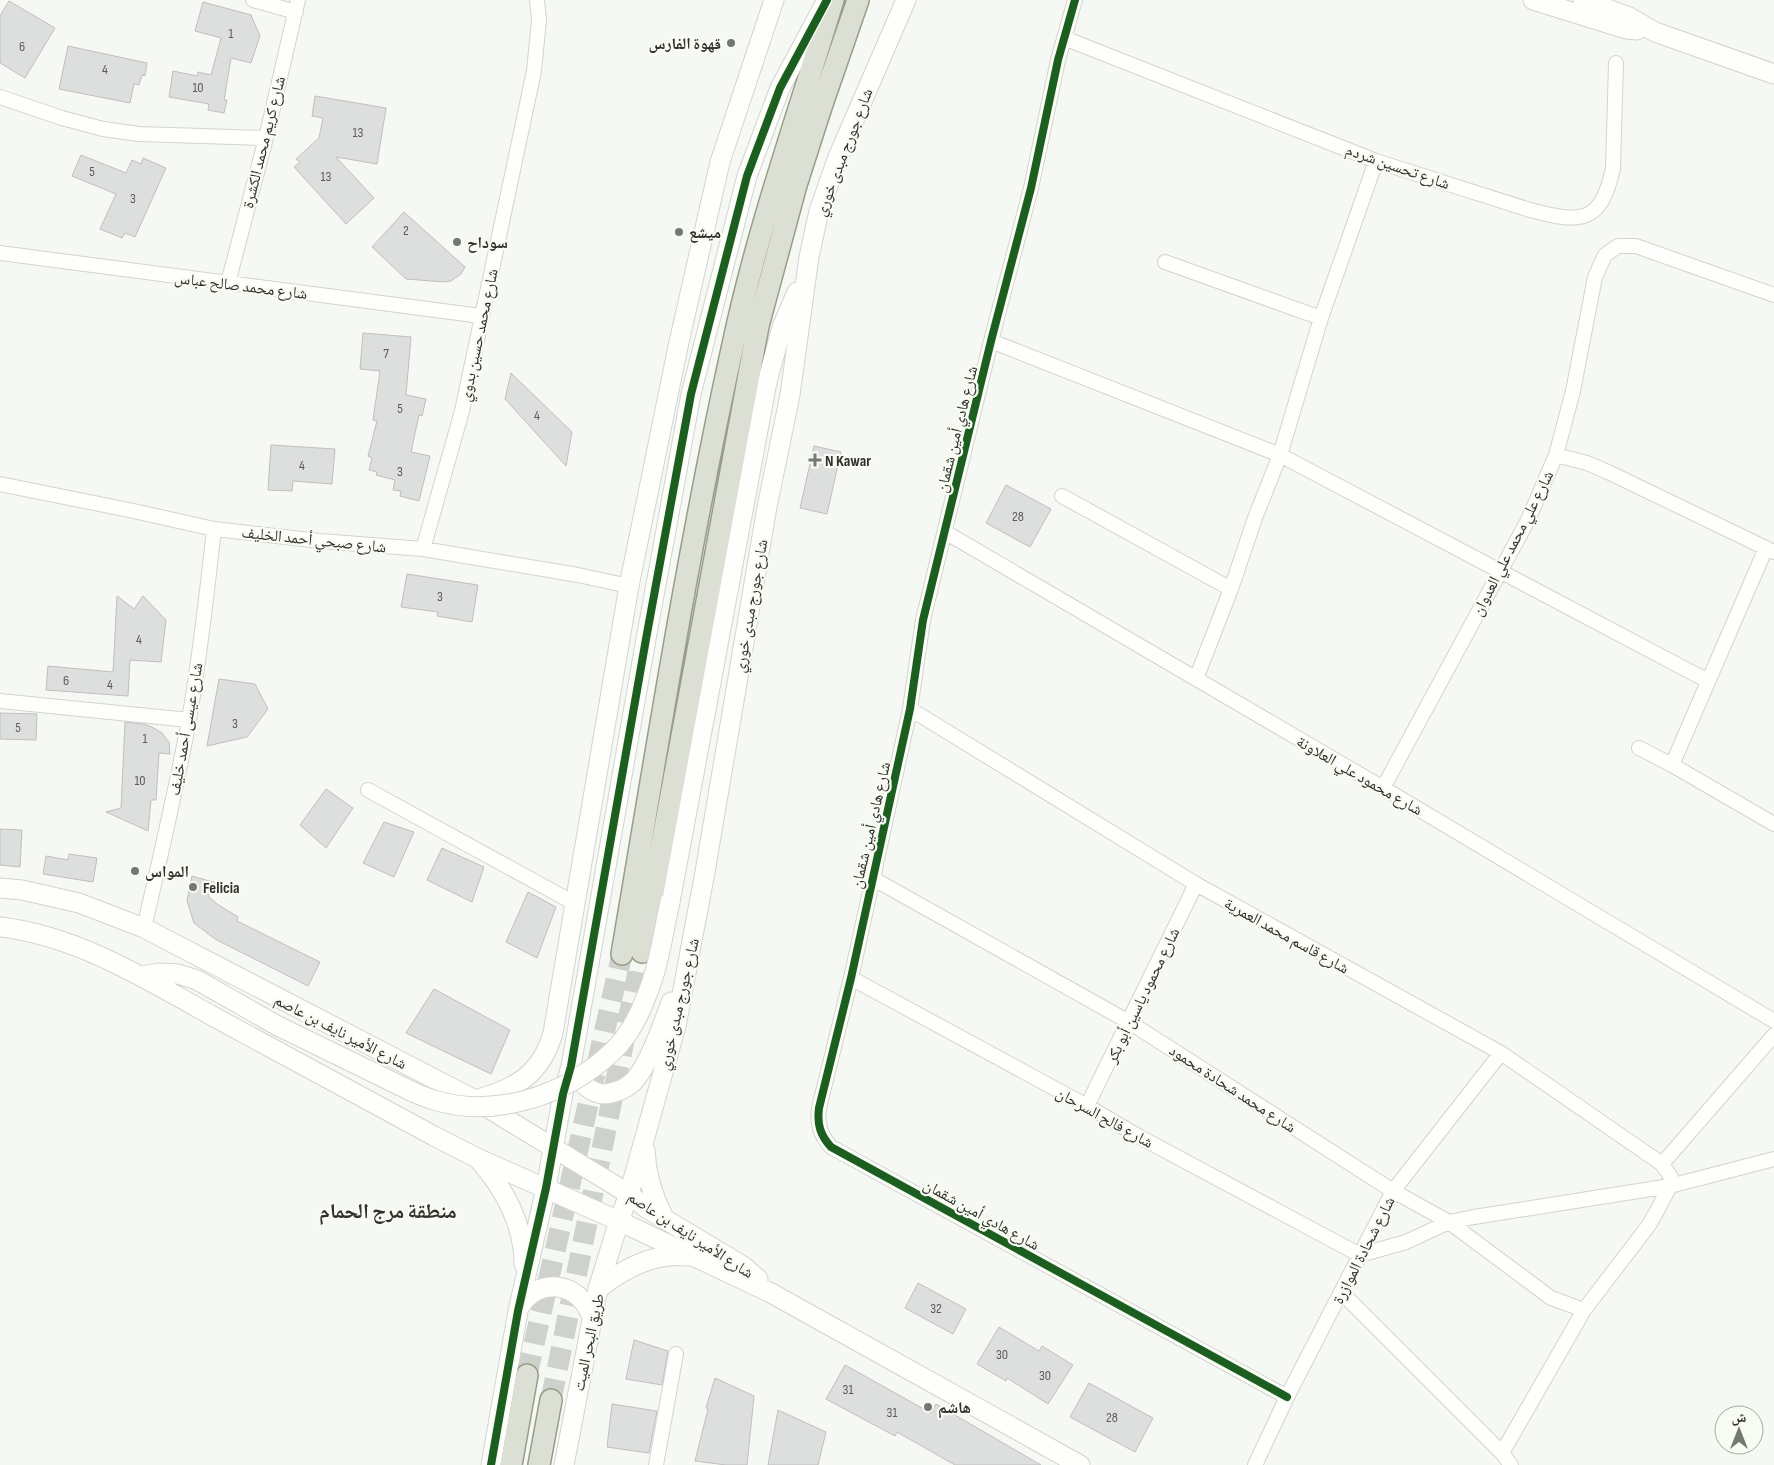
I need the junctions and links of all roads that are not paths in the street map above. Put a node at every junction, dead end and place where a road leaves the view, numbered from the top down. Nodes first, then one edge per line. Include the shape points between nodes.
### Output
1 (253, 0) edge
2 (537, 0) edge
3 (774, 0) edge
4 (826, 0) edge
5 (833, 0) edge
6 (858, 0) edge
7 (906, 0) edge
8 (1075, 0) edge
9 (1533, 0) edge
10 (1583, 0) edge
11 (297, 6) edge
12 (1655, 32) junction
13 (1064, 38) junction
14 (1616, 64) dead end
15 (1774, 74) edge
16 (0, 96) edge
17 (266, 138) junction
18 (1376, 160) junction
19 (0, 253) edge
20 (1164, 262) dead end
21 (805, 276) junction
22 (228, 284) junction
23 (1774, 296) edge
24 (481, 316) junction
25 (1321, 318) junction
26 (991, 341) junction
27 (679, 342) junction
28 (1280, 455) junction
29 (1556, 455) junction
30 (0, 484) edge
31 (1062, 496) dead end
32 (671, 504) junction
33 (214, 529) junction
34 (945, 532) junction
35 (423, 549) junction
36 (1770, 550) edge
37 (1499, 572) junction
38 (628, 586) junction
39 (1231, 589) junction
40 (1196, 679) junction
41 (1708, 681) junction
42 (0, 701) edge
43 (910, 709) junction
44 (189, 720) junction
45 (1640, 748) dead end
46 (1672, 764) junction
47 (1383, 788) junction
48 (368, 790) dead end
49 (1774, 824) edge
50 (705, 872) junction
51 (872, 878) junction
52 (1196, 884) junction
53 (0, 888) edge
54 (574, 903) junction
55 (0, 927) edge
56 (144, 928) junction
57 (140, 976) junction
58 (851, 978) junction
59 (1774, 1021) edge
60 (1129, 1022) junction
61 (1774, 1035) edge
62 (1501, 1053) junction
63 (571, 1066) junction
64 (475, 1100) junction
65 (1087, 1106) junction
66 (645, 1136) junction
67 (554, 1148) junction
68 (477, 1158) junction
69 (1774, 1159) edge
70 (1662, 1164) junction
71 (1670, 1186) junction
72 (546, 1188) junction
73 (1393, 1191) junction
74 (629, 1194) junction
75 (664, 1218) junction
76 (619, 1221) junction
77 (1449, 1222) junction
78 (1360, 1255) junction
79 (693, 1257) junction
80 (524, 1283) junction
81 (598, 1289) junction
82 (1341, 1292) junction
83 (772, 1293) junction
84 (1584, 1310) junction
85 (518, 1311) junction
86 (592, 1318) junction
87 (676, 1354) dead end
88 (527, 1375) tunnel mouth
89 (1287, 1397) junction
90 (551, 1400) tunnel mouth
91 (1502, 1453) junction
92 (491, 1465) edge
93 (511, 1465) edge
94 (539, 1465) edge
95 (564, 1465) edge
96 (656, 1465) edge
97 (1080, 1465) edge
98 (1255, 1465) edge
99 (1511, 1465) edge

1 - 11 street
2 - 24 street, شارع محمد حسين بدوي via 539,20 534,71
3 - 27 street via 720,162
4 - 32 street via 780,88 747,176 691,394
5 - 6 main road via 781,165 734,338 684,599 632,953 758,326 796,185
7 - 21 street, شارع جورج مبدى خوري via 828,181
8 - 13 street, شارع هادي أمين شقمان
9 - 12 street via 1626,29
10 - 12 street via 1629,17
11 - 17 street, شارع كريم محمد الكشرة
12 - 15 street
13 - 18 street, شارع تحسين شردم
13 - 26 street, شارع هادي أمين شقمان via 1031,188
14 - 18 street, شارع تحسين شردم via 1613,168 1602,202 1590,214 1573,218 1549,215
16 - 17 street via 103,129 139,134
17 - 22 street, شارع كريم محمد الكشرة
18 - 25 street
19 - 22 street, شارع محمد صالح عباس
20 - 25 street
21 - 50 street, شارع جورج مبدى خوري via 790,395 767,507
21 - 57 street, bridge via 782,327 767,382 660,951 646,997 627,1034 612,1052 551,1093 497,1106 452,1104 413,1092 278,1026 197,980 178,974
22 - 24 street, شارع محمد صالح عباس
23 - 29 street via 1636,246 1618,246 1605,255 1595,278 1574,392
24 - 35 street, شارع محمد حسين بدوي via 462,411
25 - 28 street
26 - 28 street
26 - 34 street, شارع هادي أمين شقمان
27 - 32 street via 666,467
27 - 38 street
28 - 37 street
28 - 39 street
29 - 36 street, شارع علي محمد علي العدوان via 1608,472
29 - 37 street, شارع علي محمد علي العدوان via 1528,520
30 - 33 street, شارع صبحي أحمد الخليف
31 - 39 street
32 - 63 street
33 - 35 street, شارع صبحي أحمد الخليف
33 - 44 street, شارع عيسى أحمد خليف
34 - 40 street, شارع محمود علي العلاونة
34 - 43 street, شارع هادي أمين شقمان via 923,620
35 - 38 street, شارع صبحي أحمد الخليف
36 - 41 street
37 - 41 street
37 - 47 street, شارع علي محمد علي العدوان
38 - 54 street
39 - 40 street
40 - 47 street, شارع محمود علي العلاونة
41 - 46 street
42 - 44 street
43 - 51 street, شارع هادي أمين شقمان
43 - 52 street, شارع قاسم محمد العمرية
44 - 56 street, شارع عيسى أحمد خليف
45 - 46 street
46 - 49 street
47 - 59 street, شارع محمود علي العلاونة
48 - 54 street
50 - 63 street via 668,1011 633,1082 614,1093 599,1094 581,1082
50 - 66 street, شارع جورج مبدى خوري via 676,1026
51 - 58 street, شارع هادي أمين شقمان
51 - 60 street, شارع محمد شحادة محمود
52 - 60 street, شارع محمود ياسين أبو بكر
52 - 62 street, شارع قاسم محمد العمرية
53 - 56 street, شارع الأمير نايف بن عاصم via 80,903
54 - 64 street via 549,1049 518,1084 501,1093
55 - 57 street, شارع الأمير نايف بن عاصم via 71,944
56 - 64 street, شارع الأمير نايف بن عاصم
57 - 68 street, شارع الأمير نايف بن عاصم
58 - 65 street, شارع فالح السرحان
58 - 89 street, شارع هادي أمين شقمان via 818,1108 819,1128 831,1147
60 - 65 street, شارع محمود ياسين أبو بكر
60 - 73 street, شارع محمد شحادة محمود
61 - 70 street
62 - 70 street, شارع قاسم محمد العمرية
62 - 73 street, شارع شحادة الموازرة
63 - 67 street
64 - 67 street, شارع الأمير نايف بن عاصم
65 - 78 street, شارع فالح السرحان
66 - 74 street, شارع جورج مبدى خوري
66 - 75 street via 648,1176
67 - 72 street
67 - 74 street, شارع الأمير نايف بن عاصم
68 - 72 street, شارع الأمير نايف بن عاصم
68 - 80 street via 492,1175 514,1215 521,1237
69 - 71 street
70 - 71 street via 1671,1177
71 - 77 street
71 - 84 street via 1649,1225
72 - 76 street, شارع الأمير نايف بن عاصم
72 - 80 street
73 - 77 street, شارع محمد شحادة محمود
73 - 78 street, شارع شحادة الموازرة
74 - 75 street, شارع الأمير نايف بن عاصم
74 - 76 street, شارع جورج مبدى خوري
75 - 83 street, شارع الأمير نايف بن عاصم via 742,1266
76 - 79 street, شارع الأمير نايف بن عاصم
76 - 81 street, طريق البحر الميت
77 - 78 street via 1406,1242
77 - 84 street, شارع محمد شحادة محمود via 1551,1298
78 - 82 street, شارع شحادة الموازرة
79 - 81 street via 677,1254 643,1261 627,1268
79 - 83 street, شارع الأمير نايف بن عاصم
80 - 85 street
81 - 86 street, طريق البحر الميت
82 - 89 street, شارع شحادة الموازرة
82 - 91 street
83 - 97 street
84 - 91 street
85 - 86 street via 529,1295 553,1286 578,1295
85 - 92 street
86 - 95 street, طريق البحر الميت
87 - 96 street
88 - 93 main road
89 - 98 street, شارع شحادة الموازرة
90 - 94 main road, طريق البحر الميت
91 - 99 street

